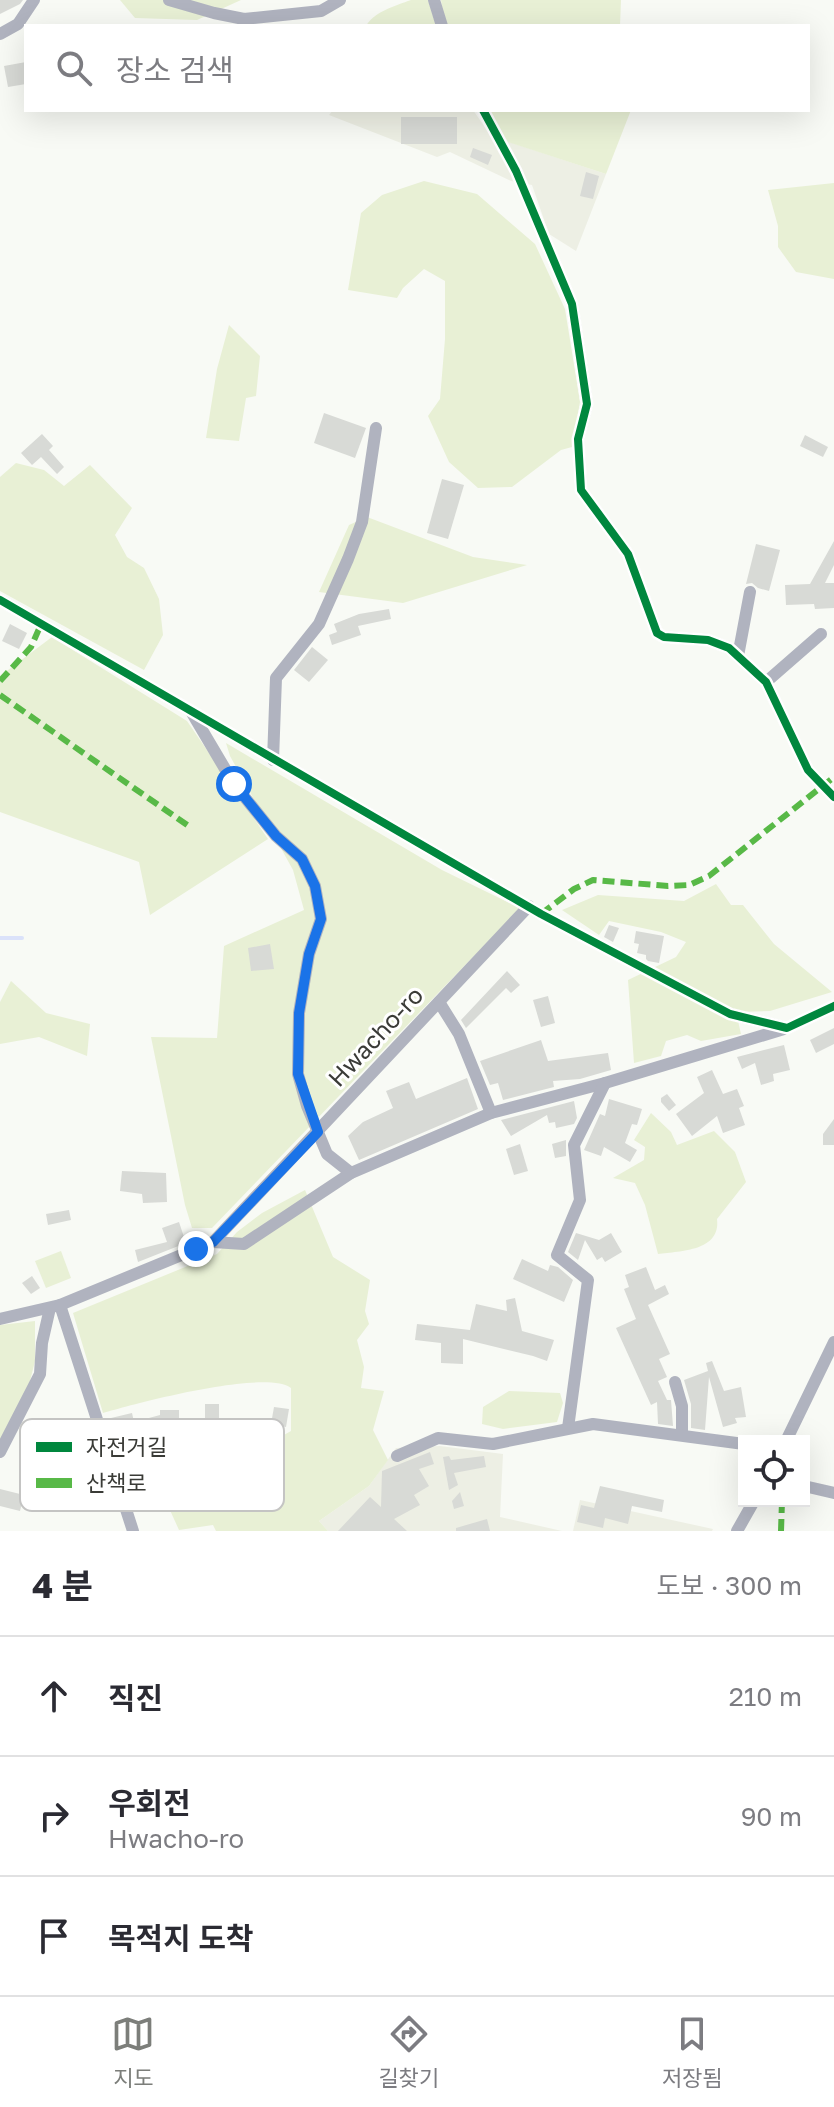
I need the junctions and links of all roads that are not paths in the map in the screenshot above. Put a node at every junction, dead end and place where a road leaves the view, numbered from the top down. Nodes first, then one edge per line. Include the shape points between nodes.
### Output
1 (34, 0) edge
2 (169, 0) edge
3 (340, 0) edge
4 (434, 0) edge
5 (441, 24) edge
6 (0, 34) edge
7 (484, 112) edge
8 (376, 428) dead end
9 (750, 592) dead end
10 (0, 600) edge
11 (821, 634) dead end
12 (738, 656) junction
13 (766, 682) junction
14 (190, 710) junction
15 (273, 760) junction
16 (834, 797) edge
17 (529, 906) junction
18 (439, 1002) junction
19 (834, 1006) edge
20 (787, 1028) junction
21 (605, 1083) junction
22 (491, 1113) junction
23 (318, 1132) junction
24 (351, 1173) junction
25 (213, 1242) junction
26 (55, 1306) junction
27 (0, 1319) edge
28 (834, 1342) edge
29 (675, 1382) dead end
30 (94, 1419) edge
31 (568, 1428) junction
32 (682, 1435) junction
33 (789, 1435) edge
34 (738, 1443) edge
35 (0, 1452) edge
36 (397, 1456) dead end
37 (810, 1487) edge
38 (834, 1493) edge
39 (751, 1507) edge
40 (126, 1511) edge
41 (133, 1531) edge
42 (737, 1531) edge

1 - 6 street via 18,24
2 - 3 street via 244,19 321,11
4 - 5 street
7 - 12 street via 516,171 572,304 587,404 578,439 581,490 628,554 657,633 708,640
8 - 15 street via 362,522 348,559 319,624 276,678
9 - 12 street
10 - 14 street
11 - 13 street
12 - 13 street
13 - 16 street via 808,770
14 - 15 street
14 - 23 street via 234,784 302,859 315,886 321,919 299,1013 298,1074
15 - 17 street
17 - 18 street, Hwacho-ro
17 - 20 street via 730,1014
18 - 22 street via 459,1034
18 - 23 street, Hwacho-ro
19 - 20 street
20 - 21 street
21 - 22 street
21 - 31 street via 574,1145 580,1200 557,1255 588,1280
22 - 24 street
23 - 24 street via 327,1154
23 - 25 street, Hwacho-ro
24 - 25 street via 244,1244
25 - 26 street, Hwacho-ro
26 - 27 street, Hwacho-ro
26 - 30 street
26 - 35 street via 42,1343 40,1374
28 - 33 street
29 - 32 street
31 - 32 street via 593,1424
31 - 36 street via 493,1444 438,1438
32 - 34 street
37 - 38 street
39 - 42 street
40 - 41 street

